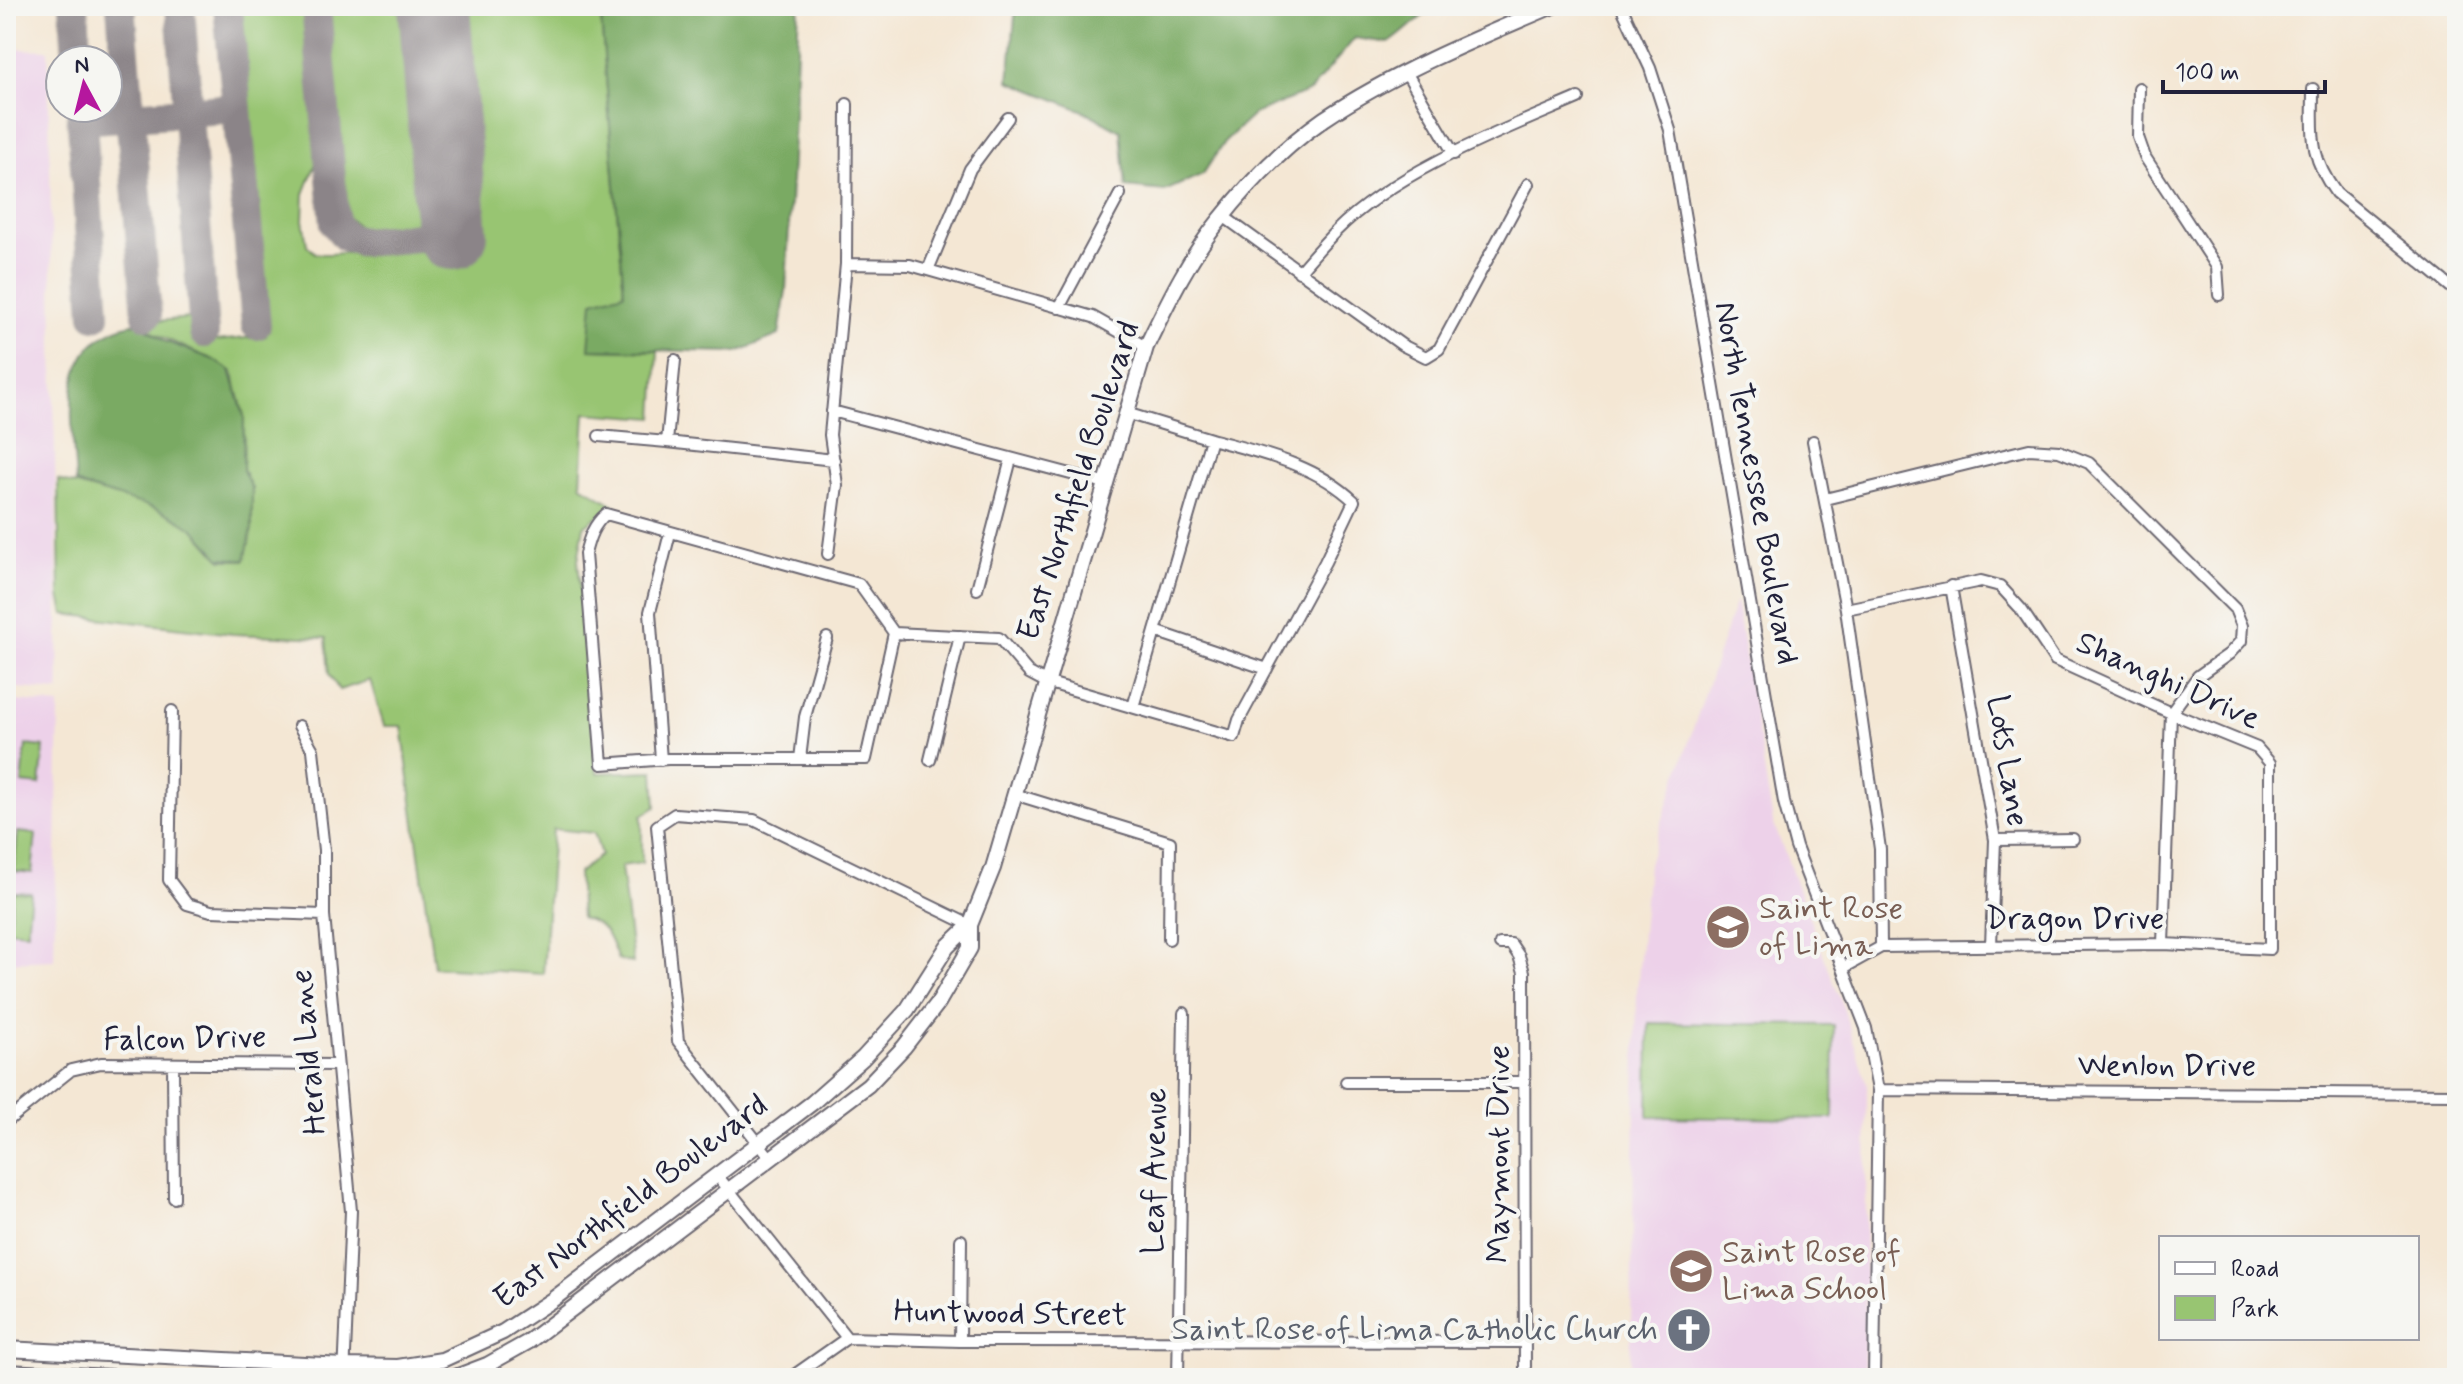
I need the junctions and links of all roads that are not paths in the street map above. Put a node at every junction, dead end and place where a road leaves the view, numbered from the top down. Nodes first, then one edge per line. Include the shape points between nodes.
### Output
1 (1553, 6) edge
2 (1621, 6) edge
3 (1406, 72) junction
4 (2139, 88) dead end
5 (2313, 89) dead end
6 (1578, 98) dead end
7 (847, 104) dead end
8 (1008, 118) dead end
9 (1454, 154) junction
10 (1528, 184) dead end
11 (1120, 194) dead end
12 (1223, 216) junction
13 (846, 264) junction
14 (928, 270) junction
15 (1299, 272) junction
16 (2457, 292) edge
17 (2219, 295) dead end
18 (1059, 308) junction
19 (1146, 347) junction
20 (675, 360) dead end
21 (832, 411) junction
22 (1126, 413) junction
23 (599, 436) dead end
24 (1211, 439) junction
25 (1813, 441) dead end
26 (667, 442) junction
27 (1011, 459) junction
28 (834, 460) junction
29 (1105, 483) junction
30 (1825, 499) junction
31 (670, 533) junction
32 (828, 554) dead end
33 (1951, 586) junction
34 (977, 589) dead end
35 (1846, 609) junction
36 (1155, 631) junction
37 (894, 633) junction
38 (960, 636) junction
39 (827, 638) dead end
40 (1267, 669) junction
41 (1046, 682) junction
42 (1133, 707) junction
43 (172, 711) dead end
44 (2171, 713) junction
45 (299, 726) dead end
46 (800, 759) junction
47 (661, 760) junction
48 (930, 760) dead end
49 (1014, 794) junction
50 (2073, 839) dead end
51 (1995, 840) junction
52 (324, 915) junction
53 (970, 925) junction
54 (1169, 939) dead end
55 (1500, 944) dead end
56 (2163, 944) junction
57 (1991, 945) junction
58 (1881, 947) junction
59 (2270, 949) joint
60 (1843, 968) junction
61 (1184, 1013) dead end
62 (173, 1064) junction
63 (336, 1065) junction
64 (1346, 1082) dead end
65 (1525, 1082) junction
66 (1878, 1090) junction
67 (2457, 1094) edge
68 (6, 1122) edge
69 (757, 1143) junction
70 (771, 1159) junction
71 (717, 1175) junction
72 (729, 1190) junction
73 (174, 1198) dead end
74 (961, 1240) dead end
75 (847, 1338) junction
76 (960, 1341) junction
77 (1178, 1342) junction
78 (1525, 1342) junction
79 (6, 1349) edge
80 (91, 1355) junction
81 (442, 1360) junction
82 (6, 1372) edge
83 (344, 1372) edge
84 (90, 1377) edge
85 (132, 1378) edge
86 (445, 1378) edge
87 (453, 1378) edge
88 (790, 1378) edge
89 (1178, 1378) edge
90 (1525, 1378) edge
91 (1874, 1378) edge

1 - 3 main road, East Northfield Boulevard
2 - 60 street, North Tennessee Boulevard via 1650,68 1670,130 1784,802
3 - 9 street
3 - 12 main road, East Northfield Boulevard via 1322,120 1264,170
4 - 17 street via 2138,137 2145,157 2217,267
5 - 16 street via 2313,150 2323,175 2336,193
6 - 9 street
7 - 13 street
8 - 14 street via 970,169
9 - 15 street via 1387,190 1337,229
10 - 15 street via 1439,349 1426,357
11 - 18 street
12 - 15 street
12 - 19 main road, East Northfield Boulevard via 1182,276
13 - 14 street
13 - 21 street
14 - 18 street
18 - 19 street via 1093,317
19 - 22 main road, East Northfield Boulevard
20 - 26 street
21 - 27 street
21 - 28 street
22 - 24 street
22 - 29 main road, East Northfield Boulevard
23 - 26 street
24 - 36 street
24 - 40 street via 1297,464 1354,501
25 - 30 street, North Tennessee Boulevard
26 - 28 street
27 - 29 street
27 - 34 street
28 - 32 street via 837,485
29 - 41 main road, East Northfield Boulevard
30 - 35 street, North Tennessee Boulevard
30 - 44 street via 2029,449 2059,451 2089,463 2235,609 2242,626 2241,641 2198,676
31 - 37 street via 859,584
31 - 47 street via 650,612
31 - 47 street via 606,514 589,536 585,554 602,764
33 - 35 street, Shanghi Drive
33 - 44 street, Shanghi Drive via 1981,581 2000,586 2055,660
33 - 51 street, Lots Lane
35 - 58 street, North Tennessee Boulevard via 1880,849
36 - 40 street
36 - 42 street
37 - 38 street
37 - 46 street via 866,759
38 - 41 street via 999,638 1029,673
38 - 48 street
39 - 46 street via 805,717
40 - 42 street via 1234,737
41 - 42 street
41 - 49 main road, East Northfield Boulevard
43 - 52 street via 169,880 187,904 211,911
44 - 56 street
44 - 59 street, Shanghi Drive via 2257,748 2270,763
45 - 52 street, Herald Lane via 313,750 324,850
46 - 47 street
49 - 53 main road, East Northfield Boulevard
49 - 54 street via 1170,842
50 - 51 street
51 - 57 street, Lots Lane
52 - 63 street, Herald Lane
53 - 69 main road, East Northfield Boulevard via 947,947 907,1010 863,1058
53 - 69 street via 754,820 675,814 657,826 678,1041
53 - 70 main road, East Northfield Boulevard via 970,948 904,1047 868,1085
55 - 65 street, Maymont Drive via 1511,944 1524,972
56 - 57 street, Dragon Drive
56 - 59 street, Dragon Drive
57 - 58 street, Dragon Drive
58 - 60 street
60 - 66 street, North Tennessee Boulevard via 1866,1028
61 - 77 street, Leaf Avenue
62 - 63 street, Falcon Drive
62 - 68 street, Falcon Drive via 101,1063 71,1070
62 - 73 street
63 - 83 street, Herald Lane via 351,1211
64 - 65 street
65 - 78 street, Maymont Drive
66 - 67 street, Wenlon Drive
66 - 91 street, North Tennessee Boulevard
69 - 70 street
69 - 71 main road, East Northfield Boulevard
70 - 72 main road, East Northfield Boulevard
71 - 72 street, Huntwood Street
71 - 81 main road, East Northfield Boulevard via 552,1300 503,1332
72 - 75 street, Huntwood Street
72 - 87 main road, East Northfield Boulevard via 528,1342
74 - 76 street
75 - 76 street, Huntwood Street
75 - 88 street
76 - 77 street, Huntwood Street
77 - 78 street, Huntwood Street
77 - 89 street, Leaf Avenue
78 - 90 street, Maymont Drive
79 - 80 main road, East Northfield Boulevard
80 - 83 main road, East Northfield Boulevard
80 - 84 street
81 - 83 main road, East Northfield Boulevard
81 - 86 main road
82 - 84 main road
84 - 85 main road

